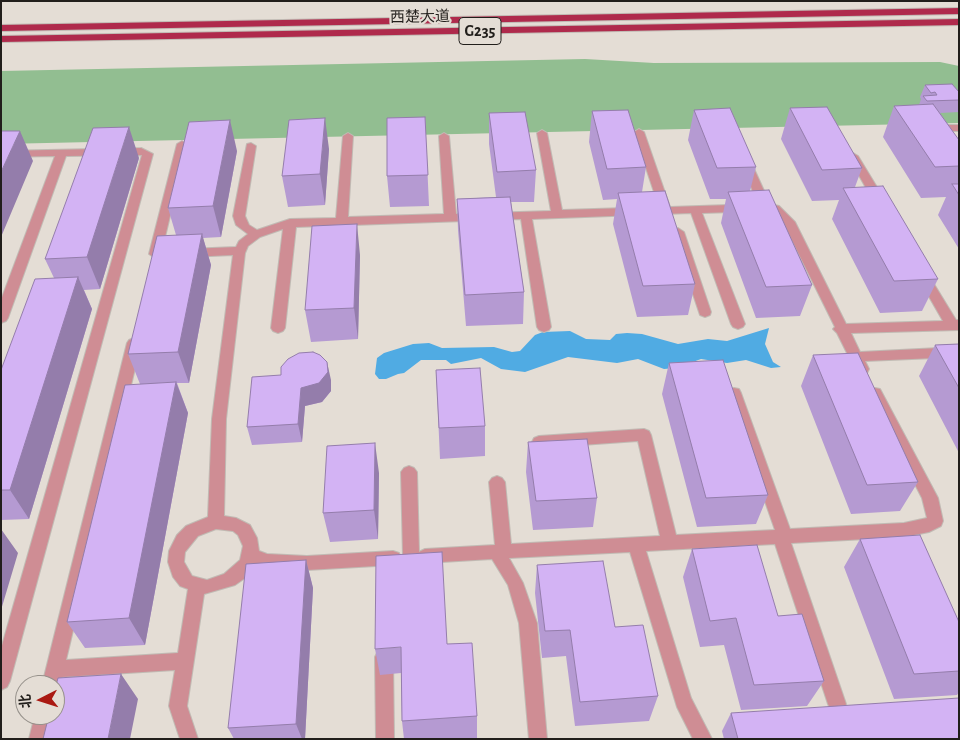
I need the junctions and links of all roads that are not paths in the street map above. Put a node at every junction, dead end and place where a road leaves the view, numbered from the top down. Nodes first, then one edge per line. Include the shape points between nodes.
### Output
1 (959, 11) edge
2 (959, 22) edge
3 (1, 28) edge
4 (1, 40) edge
5 (959, 128) edge
6 (639, 132) dead end
7 (542, 133) dead end
8 (348, 136) dead end
9 (444, 136) dead end
10 (182, 144) edge
11 (847, 145) edge
12 (251, 146) dead end
13 (62, 153) junction
14 (1, 154) edge
15 (743, 155) edge
16 (959, 160) edge
17 (765, 207) junction
18 (695, 209) junction
19 (668, 210) junction
20 (558, 214) junction
21 (887, 214) edge
22 (526, 215) junction
23 (450, 217) junction
24 (342, 221) junction
25 (290, 223) junction
26 (256, 234) junction
27 (240, 251) junction
28 (917, 265) edge
29 (5, 299) edge
30 (705, 312) dead end
31 (1, 318) edge
32 (738, 324) dead end
33 (956, 325) edge
34 (544, 327) dead end
35 (278, 328) dead end
36 (840, 329) junction
37 (136, 332) edge
38 (959, 352) edge
39 (855, 357) junction
40 (734, 393) edge
41 (539, 442) edge
42 (409, 472) dead end
43 (497, 482) dead end
44 (216, 522) junction
45 (914, 529) junction
46 (783, 537) junction
47 (670, 543) junction
48 (636, 545) junction
49 (922, 546) edge
50 (500, 552) junction
51 (250, 556) junction
52 (411, 557) junction
53 (381, 559) junction
54 (382, 579) edge
55 (196, 586) junction
56 (383, 639) edge
57 (185, 661) junction
58 (53, 675) edge
59 (65, 676) edge
60 (1, 680) edge
61 (837, 704) edge
62 (42, 725) edge
63 (38, 739) edge
64 (189, 739) edge
65 (385, 739) edge
66 (538, 739) edge
67 (703, 739) edge

1 - 3 highway, 西楚大道 / G235
2 - 4 highway, 西楚大道 / G235
5 - 16 lane via 936,128
6 - 19 lane
7 - 20 lane
8 - 24 lane
9 - 23 lane
10 - 27 lane via 161,257
11 - 21 lane
12 - 26 lane via 239,216 245,228
13 - 14 lane
13 - 29 lane
13 - 60 lane via 141,151 148,154
15 - 17 lane
17 - 18 lane
17 - 36 lane via 775,209 788,222
18 - 19 lane
18 - 32 lane
19 - 20 lane
19 - 30 lane
20 - 22 lane
22 - 23 lane
22 - 34 lane
23 - 24 lane
24 - 25 lane
25 - 26 lane
25 - 35 lane
26 - 27 lane
27 - 44 lane via 219,419
28 - 33 lane
29 - 31 lane
33 - 36 lane
36 - 39 lane
37 - 58 lane
38 - 39 lane
39 - 45 lane via 930,498 935,521
40 - 46 lane
41 - 47 lane via 644,436
42 - 52 lane
43 - 50 lane
44 - 51 lane via 236,525 244,530 251,546
44 - 55 lane via 192,532 177,551 179,572
45 - 46 lane
45 - 49 lane
46 - 47 lane
46 - 61 lane
47 - 48 lane
48 - 50 lane
48 - 67 lane via 683,701
50 - 52 lane
50 - 66 lane via 515,583 528,623
51 - 53 lane via 267,561 307,563
51 - 55 lane via 239,574 229,580
52 - 53 lane
53 - 54 lane
55 - 57 lane
56 - 65 lane
57 - 59 lane
57 - 64 lane via 178,706
62 - 63 lane

